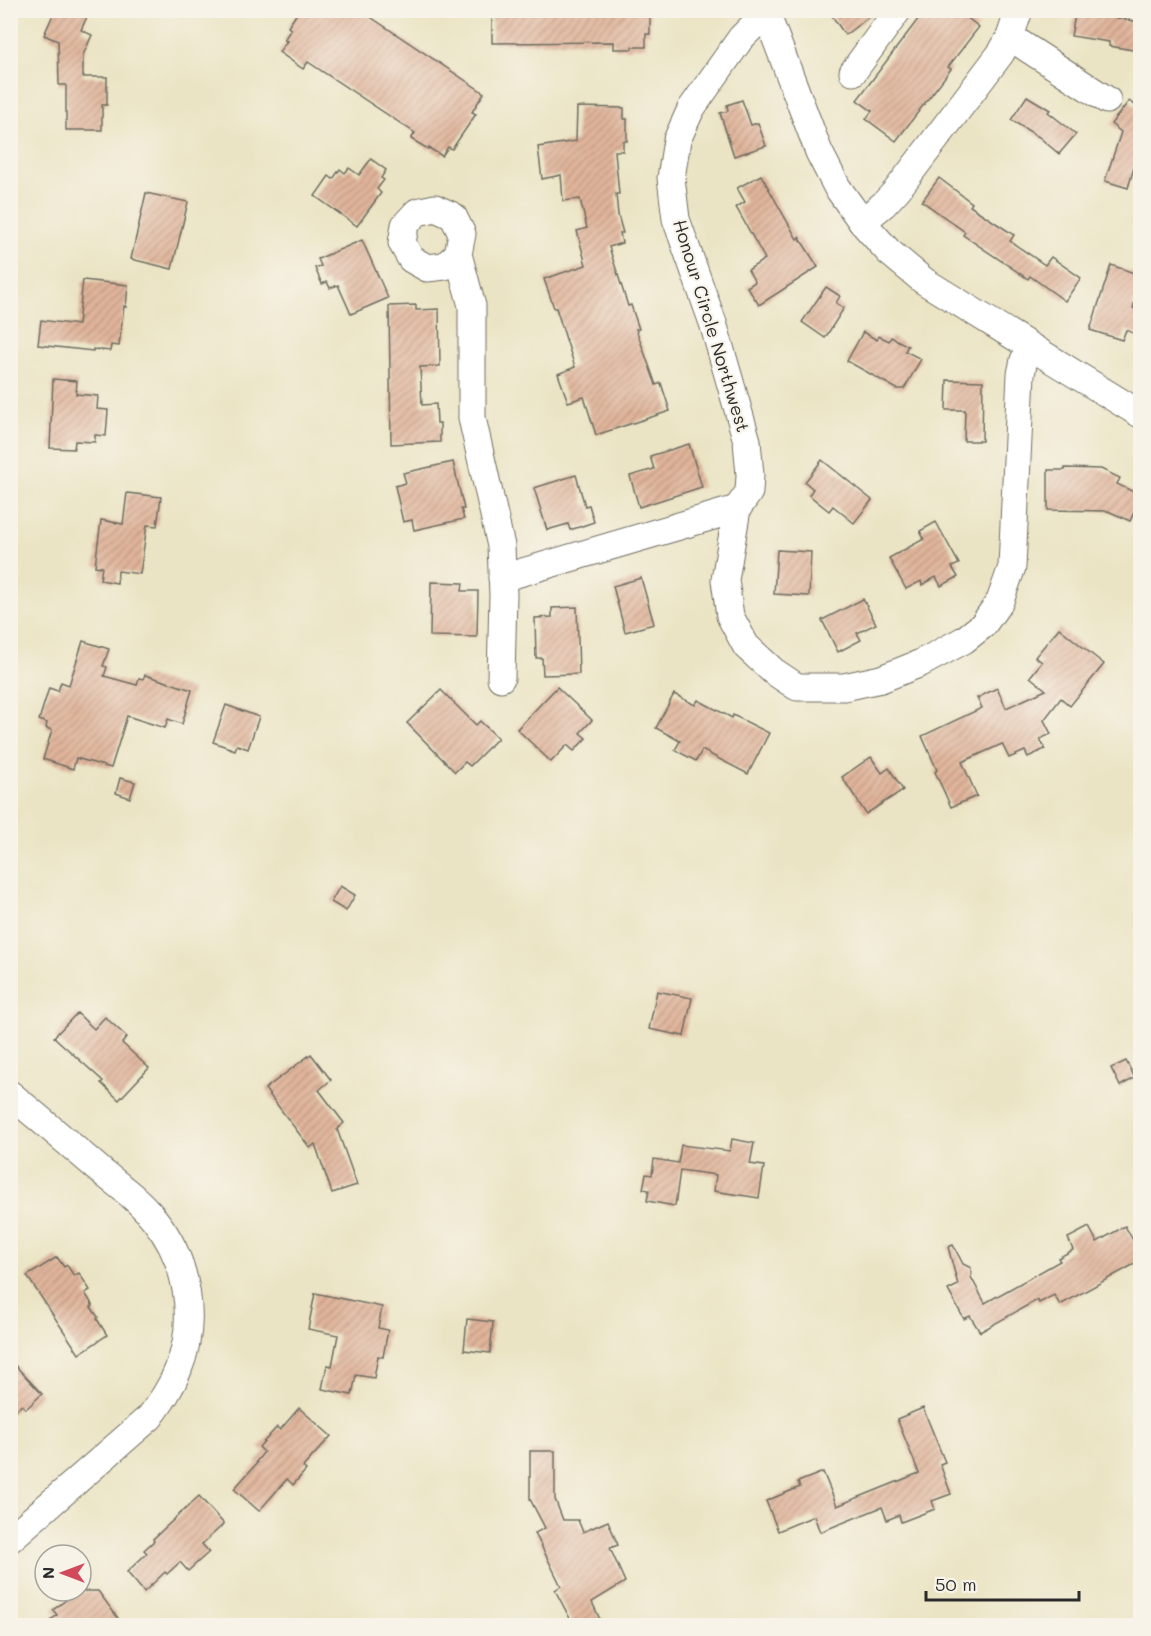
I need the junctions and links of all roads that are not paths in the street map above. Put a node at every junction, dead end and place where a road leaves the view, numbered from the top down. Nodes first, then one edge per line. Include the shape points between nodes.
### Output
1 (898, 10) edge
2 (1019, 10) edge
3 (766, 14) edge
4 (1010, 37) junction
5 (853, 72) dead end
6 (1107, 100) dead end
7 (862, 222) junction
8 (458, 254) dead end
9 (1031, 348) junction
10 (1140, 414) edge
11 (737, 509) junction
12 (502, 579) junction
13 (501, 678) dead end
14 (10, 1094) edge
15 (10, 1539) edge

1 - 5 street
2 - 4 street
3 - 7 street via 819,152
3 - 11 street, Honour Circle Northwest via 741,38 691,109 677,140 671,178 676,219 713,323 747,441 749,492
4 - 6 street
4 - 7 street via 897,190
7 - 9 street via 889,252 924,281
8 - 12 street via 472,306 472,418 501,546
9 - 10 street
9 - 11 street, Honour Circle Northwest via 1021,374 1012,567 1000,601 983,625 964,640 881,679 844,687 797,687 746,646 730,616 724,580
11 - 12 street
12 - 13 street
14 - 15 street via 154,1219 171,1243 181,1268 189,1320 179,1370 150,1417

